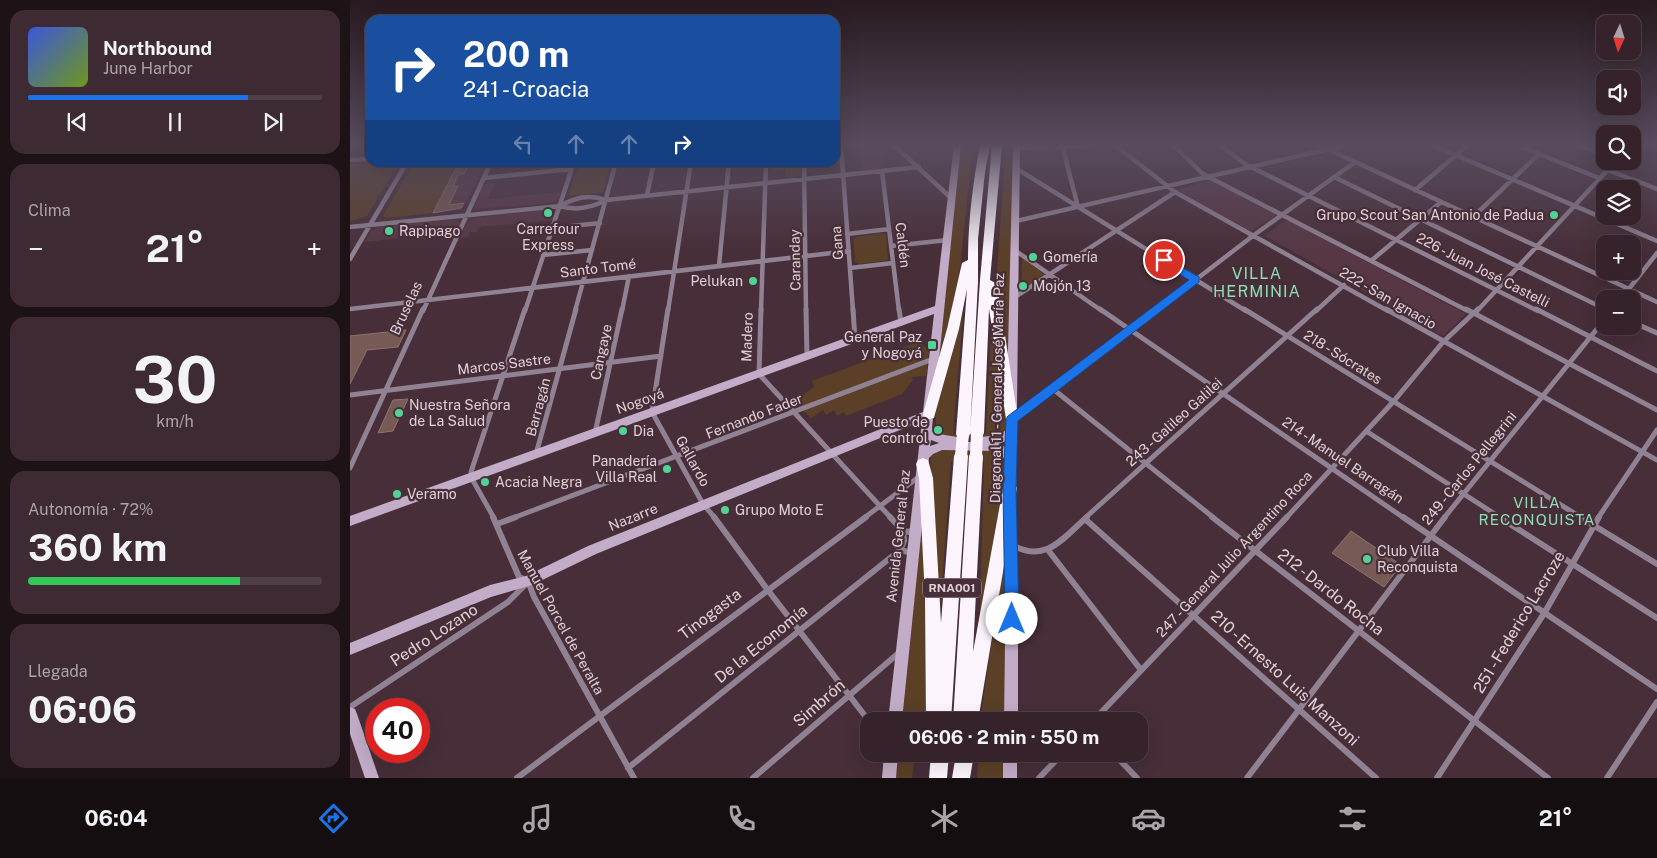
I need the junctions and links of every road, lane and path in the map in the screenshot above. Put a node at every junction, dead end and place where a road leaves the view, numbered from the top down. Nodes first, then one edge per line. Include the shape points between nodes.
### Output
1 (396, 181) edge
2 (482, 181) edge
3 (568, 181) edge
4 (611, 181) edge
5 (650, 181) edge
6 (688, 181) edge
7 (727, 181) edge
8 (783, 181) edge
9 (805, 181) edge
10 (844, 181) edge
11 (883, 181) edge
12 (934, 181) edge
13 (954, 181) edge
14 (979, 181) edge
15 (994, 181) edge
16 (1017, 181) edge
17 (1037, 181) edge
18 (1071, 181) edge
19 (1160, 181) edge
20 (1186, 181) edge
21 (1219, 181) edge
22 (1281, 181) edge
23 (1328, 181) edge
24 (1343, 181) edge
25 (1397, 181) edge
26 (1426, 181) edge
27 (1513, 181) edge
28 (1517, 181) edge
29 (1597, 181) edge
30 (1637, 181) edge
31 (766, 183) junction
32 (1166, 186) junction
33 (726, 187) junction
34 (1657, 189) edge
35 (1416, 190) junction
36 (687, 191) junction
37 (1175, 192) junction
38 (1310, 195) junction
39 (647, 196) junction
40 (952, 198) junction
41 (606, 200) junction
42 (1441, 202) junction
43 (560, 206) junction
44 (1575, 206) junction
45 (1078, 207) junction
46 (1283, 214) junction
47 (466, 216) junction
48 (1473, 217) junction
49 (1420, 220) junction
50 (1016, 221) junction
51 (600, 222) junction
52 (370, 225) junction
53 (350, 227) edge
54 (552, 228) junction
55 (889, 229) junction
56 (1117, 231) junction
57 (848, 234) junction
58 (1254, 235) junction
59 (973, 239) junction
60 (1398, 239) junction
61 (948, 240) junction
62 (1657, 241) edge
63 (988, 242) junction
64 (891, 246) junction
65 (1536, 246) junction
66 (592, 250) junction
67 (1016, 250) junction
68 (848, 251) junction
69 (1657, 253) edge
70 (543, 255) junction
71 (806, 256) junction
72 (350, 259) edge
73 (1372, 260) junction
74 (762, 261) junction
75 (893, 263) junction
76 (718, 266) junction
77 (1518, 267) junction
78 (850, 268) junction
79 (674, 271) junction
80 (1051, 275) junction
81 (629, 276) junction
82 (1196, 280) junction
83 (583, 281) junction
84 (1344, 285) junction
85 (532, 288) junction
86 (1629, 289) junction
87 (1497, 290) junction
88 (1015, 297) junction
89 (428, 300) junction
90 (1657, 302) edge
91 (1596, 305) edge
92 (940, 308) junction
93 (350, 309) edge
94 (1474, 314) junction
95 (901, 322) junction
96 (1641, 326) edge
97 (1129, 330) junction
98 (1596, 330) edge
99 (1657, 334) edge
100 (1286, 336) junction
101 (1590, 338) junction
102 (855, 340) junction
103 (1443, 342) junction
104 (660, 356) junction
105 (807, 357) junction
106 (934, 358) junction
107 (611, 362) junction
108 (1568, 364) junction
109 (560, 369) junction
110 (1657, 371) edge
111 (759, 374) junction
112 (503, 376) junction
113 (1053, 389) junction
114 (386, 391) junction
115 (1223, 393) junction
116 (350, 395) edge
117 (1542, 398) junction
118 (1393, 402) junction
119 (1657, 410) edge
120 (652, 412) junction
121 (793, 413) junction
122 (929, 414) junction
123 (1012, 425) junction
124 (927, 430) junction
125 (1657, 430) edge
126 (1366, 431) junction
127 (595, 433) junction
128 (831, 452) junction
129 (1642, 452) junction
130 (536, 454) junction
131 (968, 456) junction
132 (676, 457) junction
133 (1011, 459) junction
134 (1657, 460) edge
135 (1491, 462) junction
136 (1145, 463) junction
137 (923, 465) junction
138 (350, 468) edge
139 (1332, 469) junction
140 (471, 477) junction
141 (1010, 488) junction
142 (1464, 494) junction
143 (703, 504) junction
144 (878, 505) junction
145 (1085, 519) junction
146 (350, 521) edge
147 (497, 524) junction
148 (1593, 525) junction
149 (916, 527) junction
150 (903, 531) junction
151 (1430, 534) junction
152 (1012, 545) junction
153 (900, 550) junction
154 (1048, 550) junction
155 (1255, 551) junction
156 (914, 553) junction
157 (1572, 563) junction
158 (1657, 564) edge
159 (528, 582) junction
160 (767, 589) junction
161 (1545, 612) junction
162 (1194, 615) junction
163 (1657, 618) edge
164 (800, 631) junction
165 (1359, 631) junction
166 (350, 649) edge
167 (903, 649) junction
168 (1141, 670) junction
169 (1657, 689) edge
170 (849, 695) junction
171 (1657, 702) edge
172 (350, 707) edge
173 (1300, 711) junction
174 (862, 712) edge
175 (896, 712) edge
176 (934, 712) edge
177 (943, 712) edge
178 (961, 712) edge
179 (971, 712) edge
180 (1011, 712) edge
181 (1101, 712) edge
182 (350, 714) edge
183 (599, 716) junction
184 (1474, 722) junction
185 (890, 762) edge
186 (936, 762) edge
187 (939, 762) edge
188 (960, 762) edge
189 (963, 762) edge
190 (1010, 762) edge
191 (1054, 762) edge
192 (1122, 762) edge
193 (628, 768) junction
194 (372, 778) edge
195 (516, 778) edge
196 (634, 778) edge
197 (753, 778) edge
198 (889, 778) edge
199 (937, 778) edge
200 (960, 778) edge
201 (1010, 778) edge
202 (1039, 778) edge
203 (1137, 778) edge
204 (1247, 778) edge
205 (1376, 778) edge
206 (1437, 778) edge
207 (1548, 778) edge
208 (1606, 778) edge

1 - 52 street
2 - 47 street, Bruselas
3 - 43 street
4 - 41 street, Barragán
5 - 39 street
6 - 36 street
7 - 33 street
8 - 31 street
9 - 71 street, Caranday
10 - 57 street, Gana
11 - 55 street, Caldén
12 - 40 street
13 - 40 street, Avenida General Paz
14 - 59 highway, RNA001
15 - 63 highway, RNA001
16 - 50 street, Diagonal 11 - General José María Paz
17 - 45 street, 218 - Sócrates
18 - 45 street
19 - 32 street, 222 - San Ignacio
20 - 32 street
21 - 46 street
22 - 38 street, 226 - Juan José Castelli
23 - 38 street
24 - 49 street
25 - 35 street
26 - 35 street
27 - 48 street
28 - 44 street
29 - 44 street, 247 - General Julio Argentino Roca
30 - 34 street
31 - 33 street
31 - 74 street, Madero
32 - 37 street, 222 - San Ignacio
32 - 45 street
33 - 36 street
33 - 76 street
35 - 42 street
36 - 39 street
36 - 79 street
37 - 56 street
37 - 58 street, 222 - San Ignacio
38 - 46 street
38 - 60 street, 226 - Juan José Castelli
39 - 41 street
40 - 61 street, Avenida General Paz
41 - 43 street via 584,208
41 - 43 street via 582,197
41 - 51 street, Barragán
42 - 48 street
42 - 49 street
43 - 47 street
43 - 54 street
44 - 62 street
44 - 65 street, 247 - General Julio Argentino Roca
45 - 50 street
45 - 56 street, 218 - Sócrates
46 - 58 street
46 - 73 street
47 - 52 street
47 - 89 street, Bruselas
48 - 65 street
49 - 60 street
49 - 77 street
50 - 67 street, Diagonal 11 - General José María Paz
51 - 54 street
51 - 66 street, Barragán
52 - 53 street
52 - 72 street
54 - 70 street
55 - 57 street
55 - 64 street, Caldén
56 - 80 street
56 - 82 street, 218 - Sócrates
57 - 68 street, Gana
58 - 82 street
58 - 84 street, 222 - San Ignacio
59 - 122 highway
59 - 131 highway, RNA001, bridge via 963,434
60 - 73 street
60 - 87 street, 226 - Juan José Castelli
61 - 64 street
61 - 92 street, Avenida General Paz
63 - 123 highway via 996,325
63 - 131 highway, RNA001, bridge via 977,433
64 - 75 street, Caldén
65 - 77 street, 247 - General Julio Argentino Roca
65 - 86 street
66 - 70 street
66 - 83 street, Barragán
67 - 80 street, 214 - Manuel Barragán
67 - 88 street, Diagonal 11 - General José María Paz
68 - 71 street, Santo Tomé
68 - 78 street, Gana
69 - 86 street
70 - 85 street
71 - 74 street, Santo Tomé
71 - 105 street, Caranday
73 - 94 street
74 - 76 street, Santo Tomé
74 - 111 street, Madero
75 - 78 street
75 - 95 street, Caldén
76 - 79 street, Santo Tomé
77 - 87 street, 247 - General Julio Argentino Roca
77 - 91 street
78 - 102 street, Gana
79 - 81 street, Santo Tomé
79 - 104 street
80 - 88 street
80 - 97 street, 214 - Manuel Barragán
81 - 83 street, Santo Tomé
81 - 107 street, Cangaye
82 - 97 street
82 - 100 street, 218 - Sócrates
83 - 85 street, Santo Tomé
83 - 109 street, Barragán
84 - 100 street, 243 - Galileo Galilei
84 - 103 street, 222 - San Ignacio
85 - 89 street, Santo Tomé
85 - 112 street
86 - 90 street
87 - 94 street, 247 - General Julio Argentino Roca
87 - 101 street, 226 - Juan José Castelli
88 - 123 street, Diagonal 11 - General José María Paz
89 - 93 street, Santo Tomé
89 - 114 street, Bruselas
92 - 95 street, Nogoyá
92 - 106 street, Avenida General Paz
94 - 103 street, 247 - General Julio Argentino Roca
94 - 108 street
95 - 102 street, Nogoyá
96 - 99 street
97 - 113 street
97 - 115 street, 214 - Manuel Barragán
98 - 101 street, 249 - Carlos Pellegrini
100 - 115 street, 243 - Galileo Galilei
100 - 118 street, 218 - Sócrates
101 - 108 street, 249 - Carlos Pellegrini
101 - 110 street, 226 - Juan José Castelli
102 - 105 street, Nogoyá
103 - 117 street, 222 - San Ignacio
103 - 118 street, 247 - General Julio Argentino Roca
104 - 107 street, Marcos Sastre
104 - 120 street
105 - 111 street, Nogoyá
106 - 121 street, Fernando Fader
106 - 122 street, Avenida General Paz
107 - 109 street, Marcos Sastre
107 - 127 street, Cangaye
108 - 117 street, 249 - Carlos Pellegrini
108 - 119 street
109 - 112 street, Marcos Sastre
109 - 130 street, Barragán
111 - 120 street, Nogoyá
111 - 121 street, Madero
112 - 114 street, Marcos Sastre
112 - 140 street
113 - 123 street
113 - 136 street, 212 - Dardo Rocha
114 - 116 street, Marcos Sastre
114 - 138 street, Bruselas
115 - 136 street, 243 - Galileo Galilei
115 - 139 street, 214 - Manuel Barragán
117 - 129 street, 222 - San Ignacio
117 - 135 street, 249 - Carlos Pellegrini
118 - 126 street, 247 - General Julio Argentino Roca
118 - 135 street, 218 - Sócrates
120 - 127 street, Nogoyá
120 - 132 street, Gallardo
121 - 128 street, Madero
121 - 132 street, Fernando Fader
122 - 124 street, Avenida General Paz
122 - 128 street, Nazarre
123 - 124 street via 1001,439 995,440 942,440
123 - 133 street, Diagonal 11 - General José María Paz
124 - 137 street, Avenida General Paz
125 - 129 street, 251 - Federico Lacroze
126 - 139 street, 247 - General Julio Argentino Roca
126 - 142 street
127 - 130 street, Nogoyá
128 - 143 street, Nazarre
128 - 144 street, Madero
129 - 134 street, 222 - San Ignacio
129 - 148 street, 251 - Federico Lacroze
130 - 140 street, Nogoyá
131 - 177 highway, RNA001
131 - 178 highway, RNA001
132 - 143 street, Gallardo
132 - 147 street, Fernando Fader
133 - 137 street via 1006,452 995,447 942,446 930,451
133 - 141 street, Diagonal 11 - General José María Paz
135 - 142 street, 249 - Carlos Pellegrini
135 - 148 street, 218 - Sócrates
136 - 145 street, 243 - Galileo Galilei
136 - 155 street, 212 - Dardo Rocha
137 - 144 street, Tinogasta
137 - 149 street, Avenida General Paz
137 - 176 highway via 933,598
139 - 151 street, 214 - Manuel Barragán
139 - 155 street, 247 - General Julio Argentino Roca
140 - 146 street, Nogoyá
140 - 147 street, Manuel Porcel de Peralta
141 - 152 street, Diagonal 11 - General José María Paz
141 - 179 highway
142 - 151 street, 249 - Carlos Pellegrini
142 - 157 street
143 - 159 street, Nazarre via 592,550
143 - 160 street, Gallardo
144 - 150 street, Madero
144 - 160 street, Tinogasta
145 - 154 street, 243 - Galileo Galilei
145 - 162 street, 210 - Ernesto Luis Manzoni
147 - 159 street, Manuel Porcel de Peralta via 519,577
148 - 157 street, 251 - Federico Lacroze
148 - 158 street, 218 - Sócrates
149 - 150 street via 910,532
149 - 156 street, Avenida General Paz
150 - 153 street via 904,541
151 - 161 street, 214 - Manuel Barragán
151 - 165 street, 249 - Carlos Pellegrini
152 - 154 street via 1028,552
152 - 180 street, Diagonal 11 - General José María Paz
153 - 156 street
153 - 164 street, De la Economía
154 - 168 street
155 - 162 street, 247 - General Julio Argentino Roca
155 - 165 street, 212 - Dardo Rocha
156 - 167 street, Avenida General Paz
157 - 161 street, 251 - Federico Lacroze
157 - 163 street
159 - 166 street, Nazarre via 490,591
159 - 172 street, Pedro Lozano via 502,607
159 - 183 street, Manuel Porcel de Peralta
160 - 164 street, Gallardo
160 - 183 street, Tinogasta
161 - 169 street, 214 - Manuel Barragán
161 - 184 street, 251 - Federico Lacroze
162 - 168 street, 247 - General Julio Argentino Roca
162 - 173 street, 210 - Ernesto Luis Manzoni
164 - 170 street, Gallardo
164 - 193 street, De la Economía
165 - 173 street, 249 - Carlos Pellegrini
165 - 184 street, 212 - Dardo Rocha
167 - 170 street, Simbrón
167 - 175 street, Avenida General Paz
168 - 181 street, 247 - General Julio Argentino Roca
170 - 174 street, Gallardo
170 - 197 street, Simbrón
171 - 208 street
173 - 204 street, 249 - Carlos Pellegrini
173 - 205 street, 210 - Ernesto Luis Manzoni
182 - 194 street
183 - 193 street, Manuel Porcel de Peralta
183 - 195 street, Tinogasta
184 - 206 street, 251 - Federico Lacroze
184 - 207 street, 212 - Dardo Rocha
185 - 198 street
186 - 199 highway
187 - 199 highway
188 - 200 highway
189 - 200 highway
190 - 201 street
191 - 202 street
192 - 203 street
193 - 196 street, Manuel Porcel de Peralta

